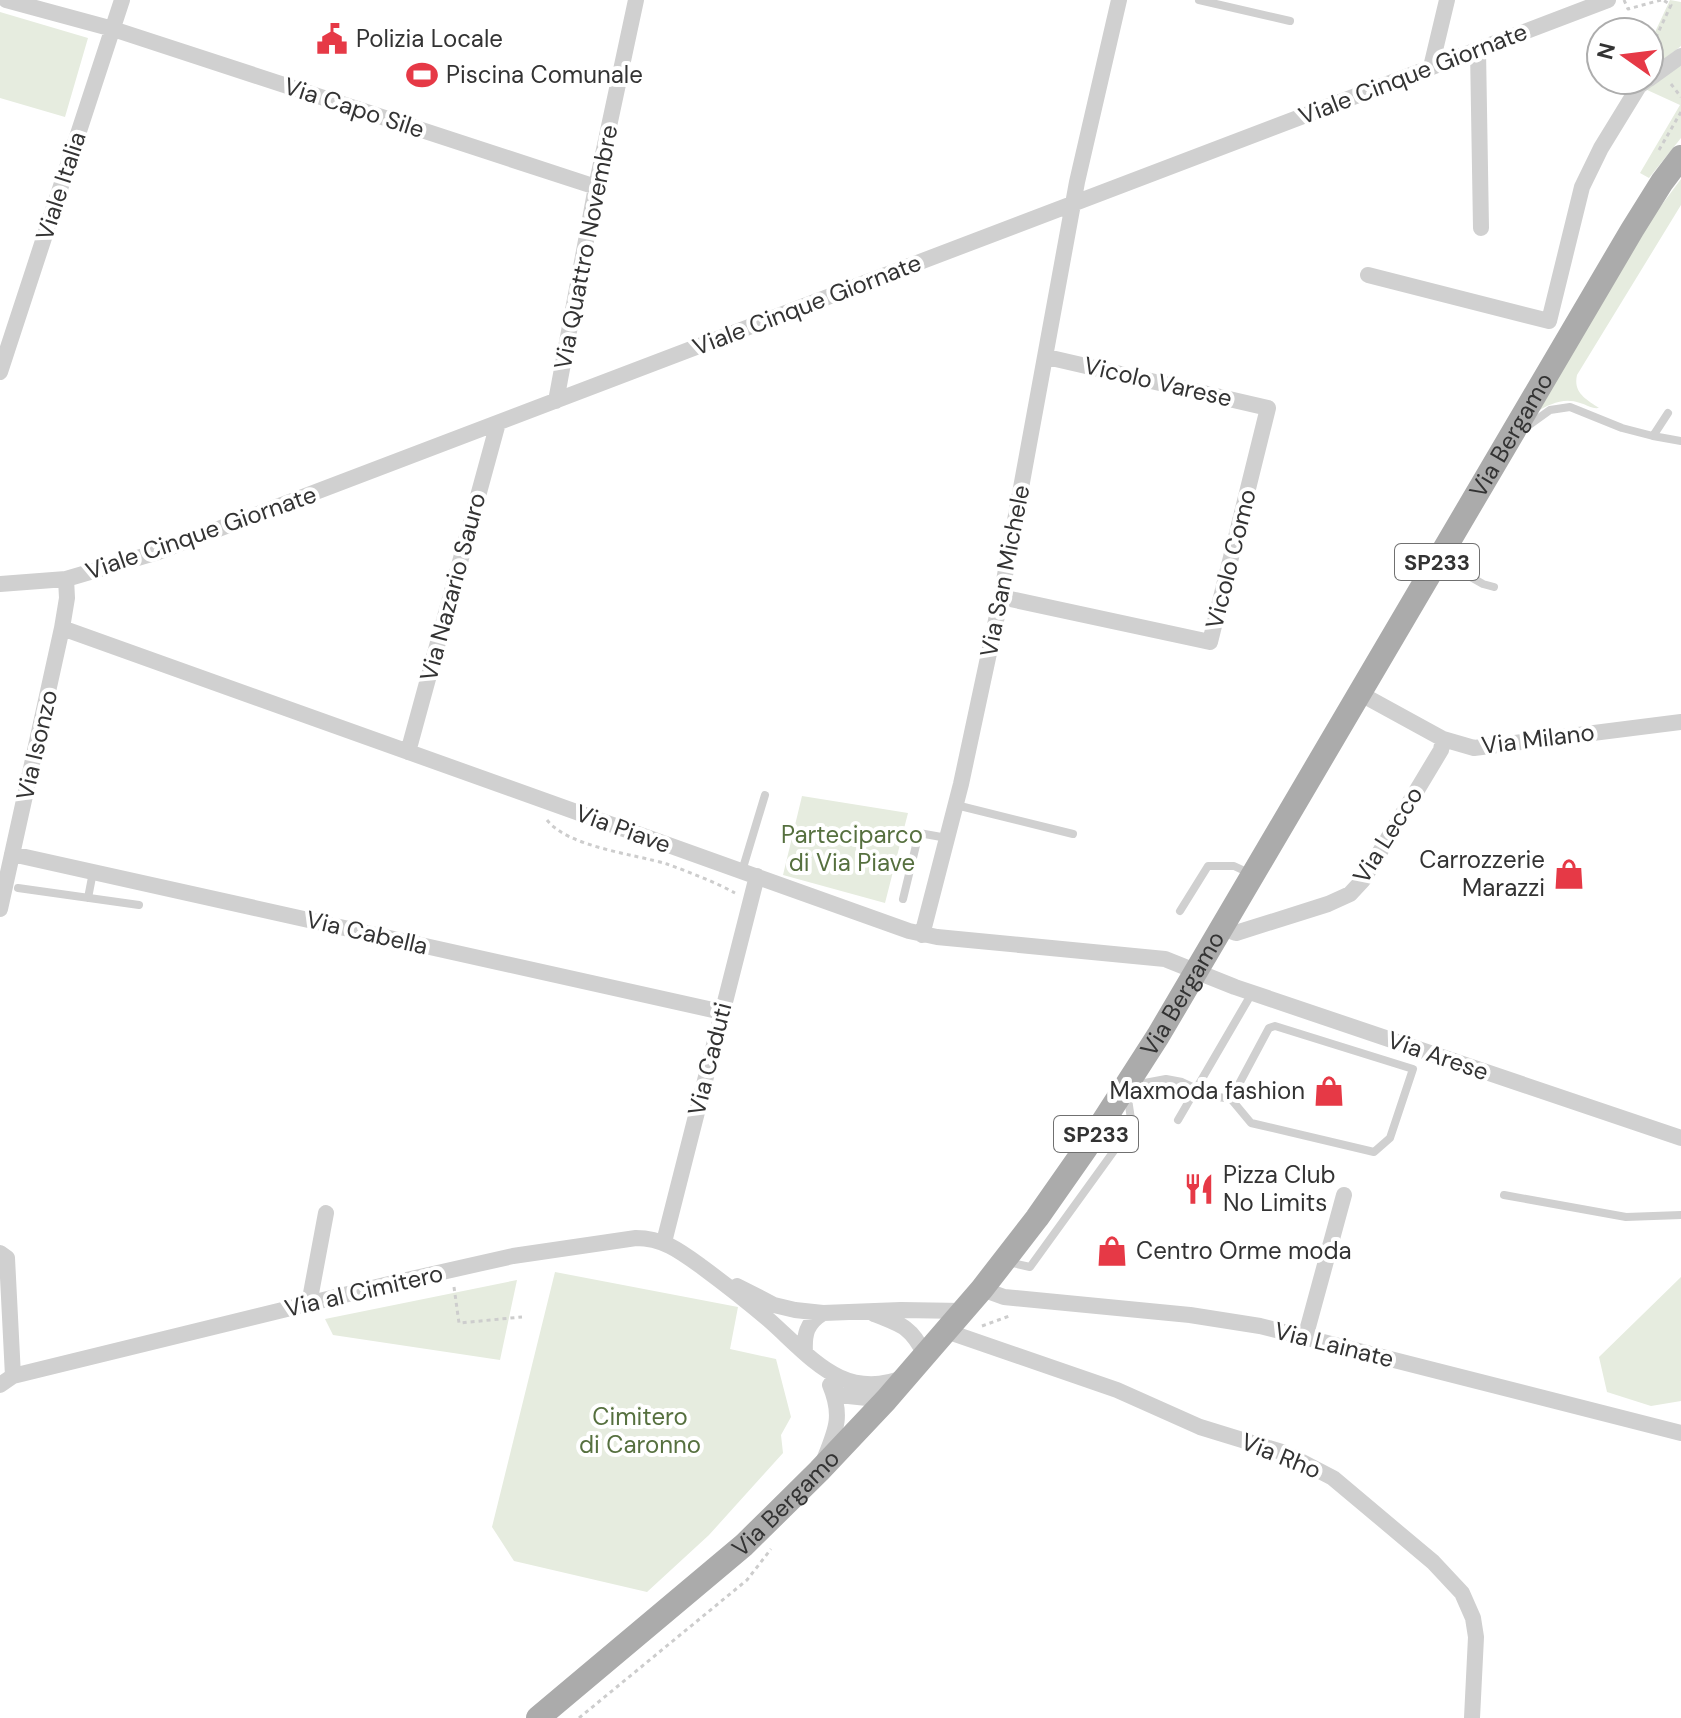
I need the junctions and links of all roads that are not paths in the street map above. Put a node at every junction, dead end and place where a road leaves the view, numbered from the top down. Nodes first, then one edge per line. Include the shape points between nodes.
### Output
1 (6, 0) edge
2 (122, 0) edge
3 (636, 0) edge
4 (1119, 0) edge
5 (1199, 0) edge
6 (1447, 0) edge
7 (1608, 0) edge
8 (1236, 4) edge
9 (1290, 21) dead end
10 (113, 29) junction
11 (1478, 50) junction
12 (1431, 67) junction
13 (1632, 96) edge
14 (1681, 157) edge
15 (596, 187) junction
16 (1074, 204) junction
17 (1481, 228) dead end
18 (1368, 275) dead end
19 (1047, 357) junction
20 (0, 372) edge
21 (556, 401) junction
22 (1268, 408) joint
23 (1668, 413) dead end
24 (498, 423) junction
25 (1653, 436) junction
26 (1510, 437) junction
27 (1681, 441) edge
28 (1439, 559) junction
29 (66, 579) junction
30 (0, 584) edge
31 (1494, 587) dead end
32 (1001, 597) junction
33 (62, 628) junction
34 (1359, 693) junction
35 (1681, 722) edge
36 (1443, 739) junction
37 (408, 752) junction
38 (765, 795) dead end
39 (956, 805) junction
40 (1073, 834) dead end
41 (947, 838) junction
42 (12, 854) junction
43 (93, 872) junction
44 (749, 874) junction
45 (1252, 875) junction
46 (18, 888) dead end
47 (88, 898) junction
48 (903, 899) dead end
49 (139, 905) dead end
50 (0, 909) edge
51 (1180, 911) dead end
52 (1222, 928) junction
53 (922, 935) junction
54 (1197, 970) junction
55 (1252, 993) junction
56 (722, 1012) junction
57 (1126, 1087) junction
58 (1196, 1088) junction
59 (1231, 1099) junction
60 (1178, 1120) dead end
61 (1681, 1138) edge
62 (1344, 1195) dead end
63 (1504, 1195) dead end
64 (326, 1213) dead end
65 (1681, 1215) edge
66 (664, 1242) junction
67 (0, 1253) edge
68 (710, 1273) junction
69 (982, 1289) junction
70 (309, 1304) junction
71 (963, 1311) junction
72 (869, 1312) junction
73 (823, 1313) junction
74 (955, 1334) junction
75 (1305, 1338) junction
76 (925, 1355) junction
77 (812, 1359) junction
78 (907, 1376) junction
79 (6, 1381) edge
80 (830, 1385) junction
81 (886, 1400) junction
82 (1681, 1433) edge
83 (819, 1471) junction
84 (538, 1718) edge
85 (1472, 1718) edge

1 - 10 street, Via Capo Sile
2 - 10 street, Viale Italia
3 - 15 street, Via Quattro Novembre
4 - 16 street, Via San Michele
5 - 8 lane
6 - 12 street
7 - 11 street, Viale Cinque Giornate
8 - 9 lane
10 - 15 street, Via Capo Sile
10 - 20 street, Viale Italia
11 - 12 street, Viale Cinque Giornate
11 - 17 street
12 - 16 street, Viale Cinque Giornate
13 - 18 street via 1582,187 1549,321
14 - 26 main road, Via Bergamo / SP233
15 - 21 street, Via Quattro Novembre
16 - 19 street, Via San Michele
16 - 21 street, Viale Cinque Giornate
19 - 22 street, Vicolo Varese
19 - 32 street, Via San Michele
21 - 24 street, Viale Cinque Giornate
22 - 32 street, Vicolo Como via 1210,642
23 - 25 lane
24 - 29 street, Viale Cinque Giornate via 158,552
24 - 37 street, Via Nazario Sauro
25 - 26 lane via 1581,409 1561,407
25 - 27 lane
26 - 28 main road, Via Bergamo / SP233
28 - 31 lane
28 - 34 main road, Via Bergamo / SP233
29 - 30 street, Viale Cinque Giornate
29 - 33 street, Via Isonzo
32 - 39 street, Via San Michele
33 - 37 street, Via Piave
33 - 42 street, Via Isonzo
34 - 36 street, Via Milano
34 - 45 main road, Via Bergamo / SP233
35 - 36 street, Via Milano via 1474,748
36 - 52 street, Via Lecco via 1350,894 1236,933
37 - 44 street, Via Piave
38 - 44 lane
39 - 40 lane
39 - 41 street, Via San Michele
41 - 48 lane via 919,833
41 - 53 street, Via San Michele
42 - 43 street, Via Cabella
42 - 50 street, Via Isonzo
43 - 47 lane
43 - 56 street, Via Cabella
44 - 53 street, Via Piave
44 - 56 street, Via Caduti
45 - 51 lane via 1234,866 1208,866
45 - 52 main road, Via Bergamo / SP233
46 - 47 lane
47 - 49 lane
52 - 54 main road, Via Bergamo / SP233
53 - 54 street, Via Piave via 1165,959
54 - 55 street, Via Arese
54 - 57 main road, Via Bergamo / SP233
55 - 58 lane
55 - 61 street, Via Arese
56 - 66 street, Via Caduti
57 - 58 lane via 1166,1079
57 - 69 main road, Via Bergamo / SP233
58 - 59 lane
58 - 60 lane
59 - 59 lane via 1269,1028 1275,1026 1413,1069 1390,1138 1374,1152 1251,1123
62 - 75 street
63 - 65 lane via 1626,1217
64 - 70 street
66 - 68 street
66 - 70 street, Via al Cimitero via 636,1238 539,1252
67 - 79 street via 7,1258
68 - 73 street via 774,1305
68 - 77 street
69 - 71 main road, Via Bergamo / SP233
69 - 75 street, Via Lainate via 1018,1299 1226,1319
70 - 79 street, Via al Cimitero
71 - 72 street
71 - 74 main road, Via Bergamo / SP233
72 - 73 street
72 - 76 street via 908,1329
73 - 77 street via 812,1320 804,1336
74 - 76 main road, Via Bergamo / SP233
74 - 85 street, Via Rho via 1117,1390 1200,1427 1285,1453 1333,1478 1462,1593 1476,1637
75 - 82 street, Via Lainate
76 - 78 main road, Via Bergamo / SP233
77 - 78 street via 835,1377 864,1385
77 - 80 street
78 - 81 main road, Via Bergamo / SP233
80 - 81 street via 839,1395
80 - 83 street via 839,1406 836,1431
81 - 83 main road, Via Bergamo / SP233
83 - 84 main road, Via Bergamo / SP233 via 744,1545

